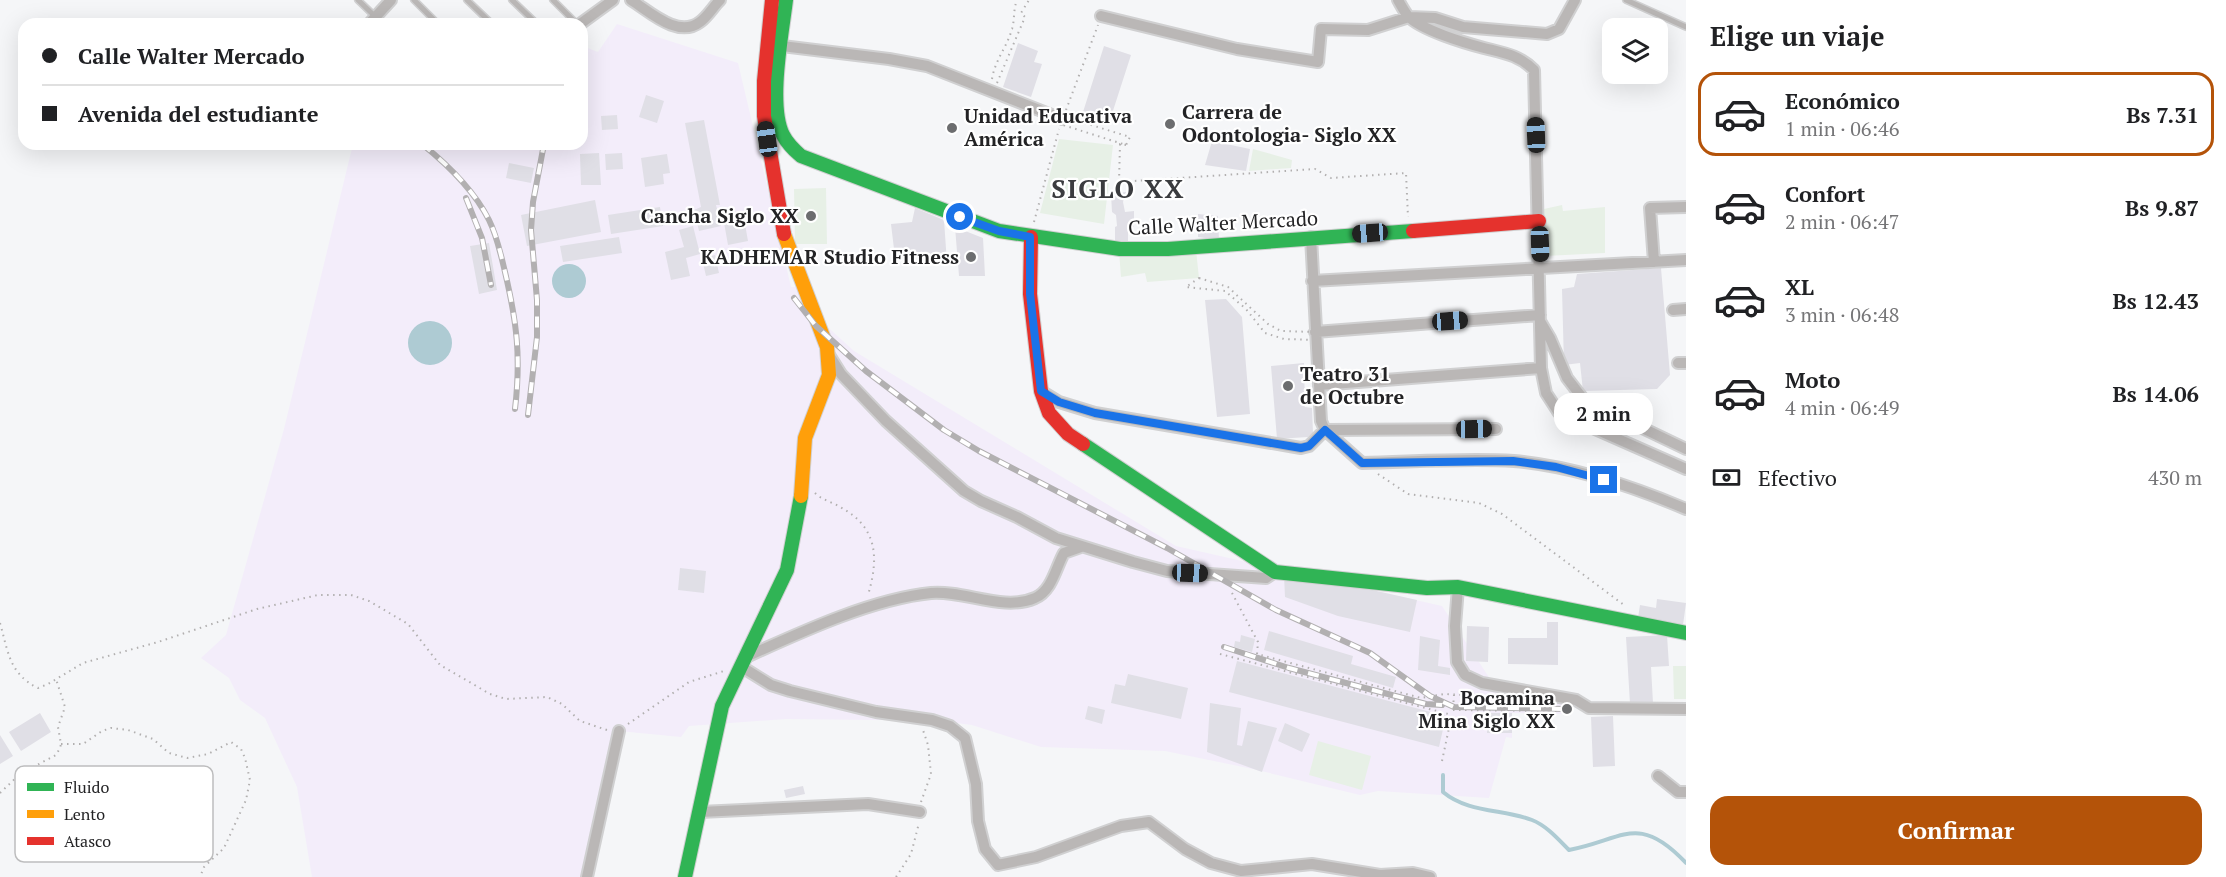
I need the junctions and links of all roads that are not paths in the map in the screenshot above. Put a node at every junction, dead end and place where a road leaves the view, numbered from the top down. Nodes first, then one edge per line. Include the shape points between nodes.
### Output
1 (358, 0) edge
2 (391, 0) edge
3 (414, 0) edge
4 (467, 0) edge
5 (512, 0) edge
6 (553, 0) edge
7 (613, 0) edge
8 (631, 0) edge
9 (644, 0) edge
10 (720, 0) edge
11 (772, 0) edge
12 (786, 0) edge
13 (1398, 0) edge
14 (1575, 0) edge
15 (1626, 0) edge
16 (1101, 16) dead end
17 (659, 17) junction
18 (1409, 17) junction
19 (373, 18) edge
20 (379, 18) edge
21 (432, 18) edge
22 (486, 18) edge
23 (531, 18) edge
24 (572, 18) edge
25 (588, 18) edge
26 (1686, 27) edge
27 (782, 46) junction
28 (1062, 120) road end
29 (1686, 207) edge
30 (1539, 220) junction
31 (1030, 237) junction
32 (1311, 237) junction
33 (1686, 260) edge
34 (1654, 262) junction
35 (1540, 268) junction
36 (1312, 281) junction
37 (1686, 309) edge
38 (1673, 310) dead end
39 (1540, 318) junction
40 (1316, 336) junction
41 (827, 352) junction
42 (1541, 368) junction
43 (1319, 385) junction
44 (1041, 391) junction
45 (1496, 429) dead end
46 (1325, 430) junction
47 (1686, 449) edge
48 (1686, 469) edge
49 (1686, 509) edge
50 (1081, 547) junction
51 (1275, 572) junction
52 (1458, 587) junction
53 (1686, 633) edge
54 (744, 662) junction
55 (1686, 709) edge
56 (619, 731) road end
57 (1658, 776) dead end
58 (1686, 792) edge
59 (700, 812) junction
60 (920, 812) dead end
61 (587, 877) edge
62 (686, 877) edge
63 (1430, 877) edge

1 - 19 lane
2 - 20 street
3 - 21 lane
4 - 22 lane
5 - 23 lane
6 - 24 lane
7 - 25 street
8 - 17 street
9 - 17 street
10 - 17 street via 704,19 689,27 678,27
11 - 41 street via 764,104 774,185 785,242
12 - 27 street, Calle Walter Mercado
13 - 18 street
14 - 18 street via 1558,29 1547,34 1463,27 1435,18
15 - 26 lane
16 - 18 street via 1237,49 1318,62 1321,29 1368,30
18 - 30 street via 1432,30 1505,51 1534,70
27 - 28 street via 927,66
27 - 31 street, Calle Walter Mercado via 777,119 789,147 801,156 999,231
29 - 34 street via 1650,208
30 - 32 street, Calle Walter Mercado
30 - 35 street
31 - 32 street, Calle Walter Mercado via 1120,249 1168,249
31 - 44 street via 1030,294
32 - 36 street
33 - 34 street
34 - 35 street
35 - 36 street
35 - 39 street
36 - 40 street
37 - 38 street
39 - 40 street
39 - 42 street
39 - 47 street via 1567,378 1584,400
40 - 43 street
41 - 50 street via 841,374 867,401 964,491
41 - 54 street via 829,375 805,438 803,477 787,570
42 - 43 street
42 - 48 street via 1546,393 1559,412
43 - 46 street
44 - 46 street via 1059,402 1095,413 1301,448 1309,446
44 - 51 street via 1049,413 1068,434
45 - 46 street
46 - 49 street via 1362,463 1513,461 1556,467
50 - 51 street via 1167,571 1266,578
50 - 54 street via 1064,553 1050,584 1037,598 999,602 933,593 900,599 813,628
51 - 52 street via 1426,588
52 - 53 street
52 - 55 street via 1457,662 1465,675 1482,683 1576,700 1589,708
54 - 59 street via 722,706
54 - 63 street via 771,685 790,691 950,726 965,738 985,849 998,865 1036,857 1121,826 1149,822 1185,849 1211,863 1241,872 1312,864 1380,875 1413,873
56 - 61 street
57 - 58 street via 1678,792
59 - 60 street via 868,804
59 - 62 street

